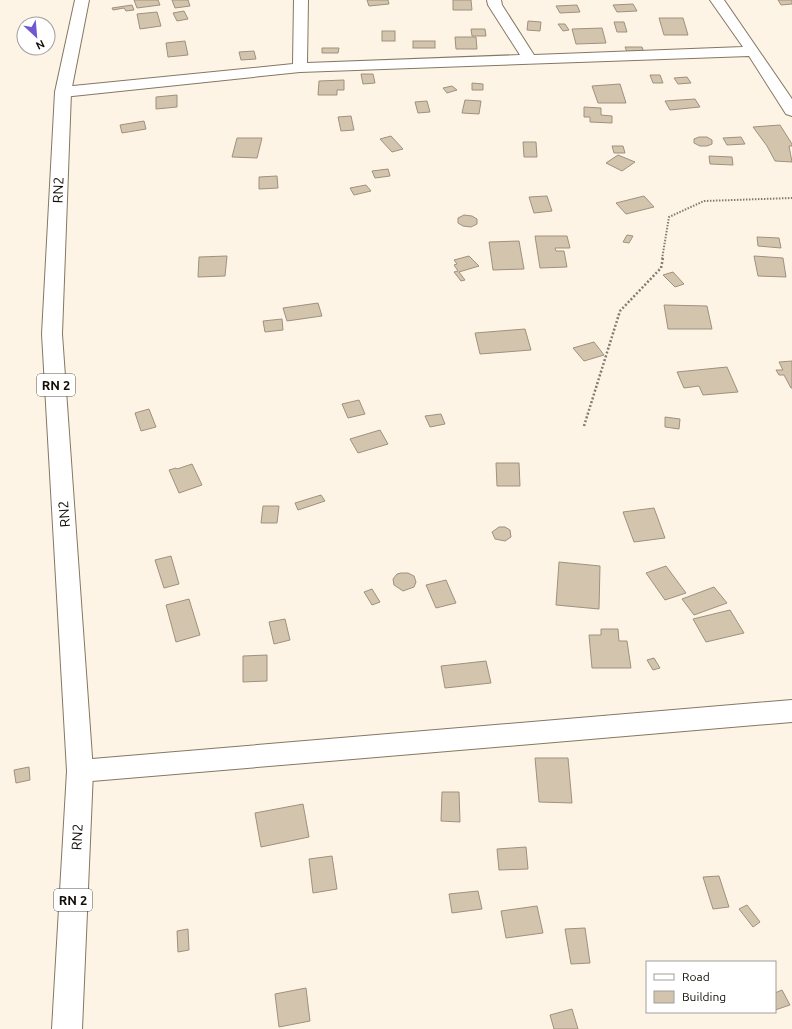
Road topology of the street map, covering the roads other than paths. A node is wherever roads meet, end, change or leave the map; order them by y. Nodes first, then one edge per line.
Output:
1 (82, 0) edge
2 (301, 0) edge
3 (494, 0) edge
4 (717, 0) edge
5 (753, 51) junction
6 (530, 60) junction
7 (300, 68) junction
8 (62, 92) junction
9 (792, 110) edge
10 (792, 711) edge
11 (80, 771) junction
12 (66, 1029) edge

1 - 8 street, RN2 / RN 2
2 - 7 street
3 - 6 street
4 - 5 street
5 - 6 street
5 - 9 street
6 - 7 street
7 - 8 street
8 - 11 street, RN2 / RN 2
10 - 11 street
11 - 12 street, RN2 / RN 2

